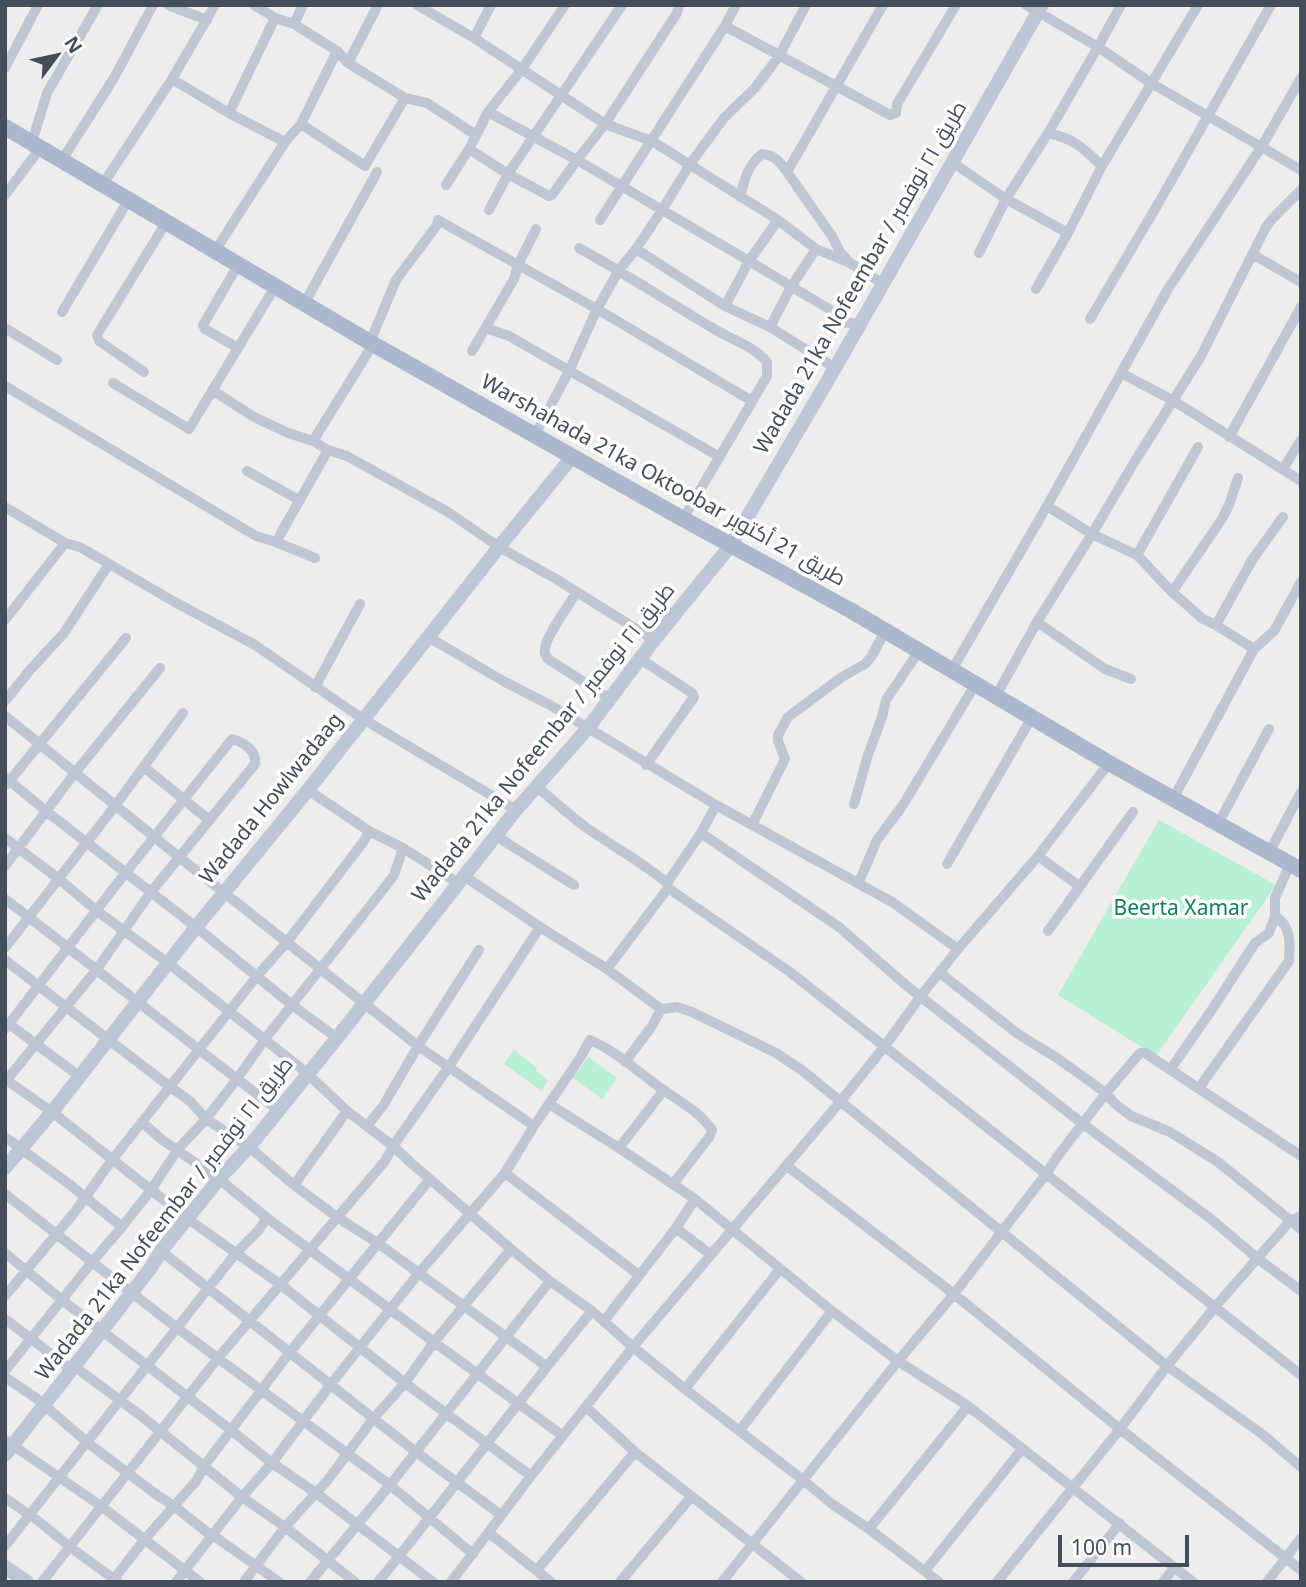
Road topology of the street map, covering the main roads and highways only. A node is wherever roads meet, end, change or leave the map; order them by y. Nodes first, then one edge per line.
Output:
1 (5, 127) edge
2 (1295, 867) edge

1 - 2 main road, Warshahada 21ka Oktoobar طريق 21 أكتوبر

